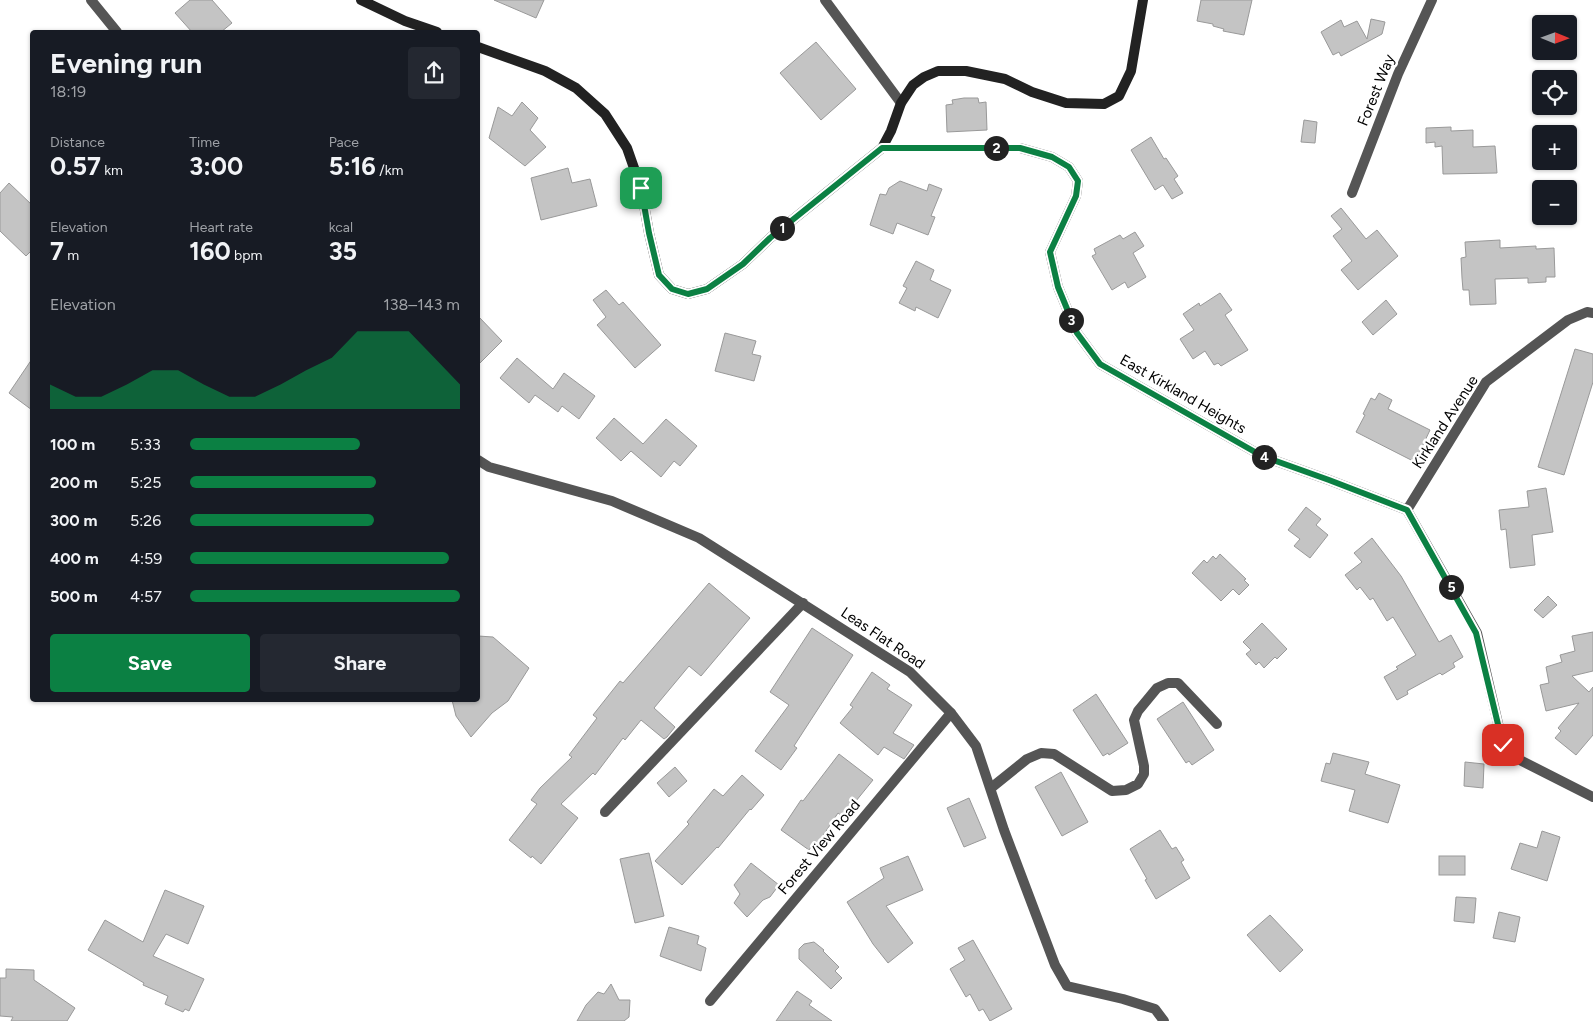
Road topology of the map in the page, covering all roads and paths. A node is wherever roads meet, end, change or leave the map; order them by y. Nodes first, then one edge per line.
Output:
1 (91, 0) edge
2 (361, 0) edge
3 (825, 0) edge
4 (1143, 0) edge
5 (1432, 0) edge
6 (115, 30) edge
7 (431, 30) edge
8 (480, 48) edge
9 (900, 103) junction
10 (882, 148) junction
11 (1352, 193) dead end
12 (1593, 313) edge
13 (480, 461) edge
14 (1407, 510) junction
15 (803, 603) junction
16 (950, 712) junction
17 (1217, 724) dead end
18 (991, 788) junction
19 (1593, 797) edge
20 (605, 812) dead end
21 (710, 1001) dead end
22 (1164, 1021) edge

1 - 6 street
2 - 7 main road
3 - 9 street
4 - 9 main road
5 - 11 street, Forest Way
8 - 10 main road
9 - 10 main road
10 - 14 street, East Kirkland Heights
12 - 14 street, Kirkland Avenue
13 - 15 street, Leas Flat Road
14 - 19 street
15 - 16 street, Leas Flat Road
15 - 20 street
16 - 18 street, Leas Flat Road
16 - 21 street, Forest View Road
17 - 18 street
18 - 22 street, Leas Flat Road

